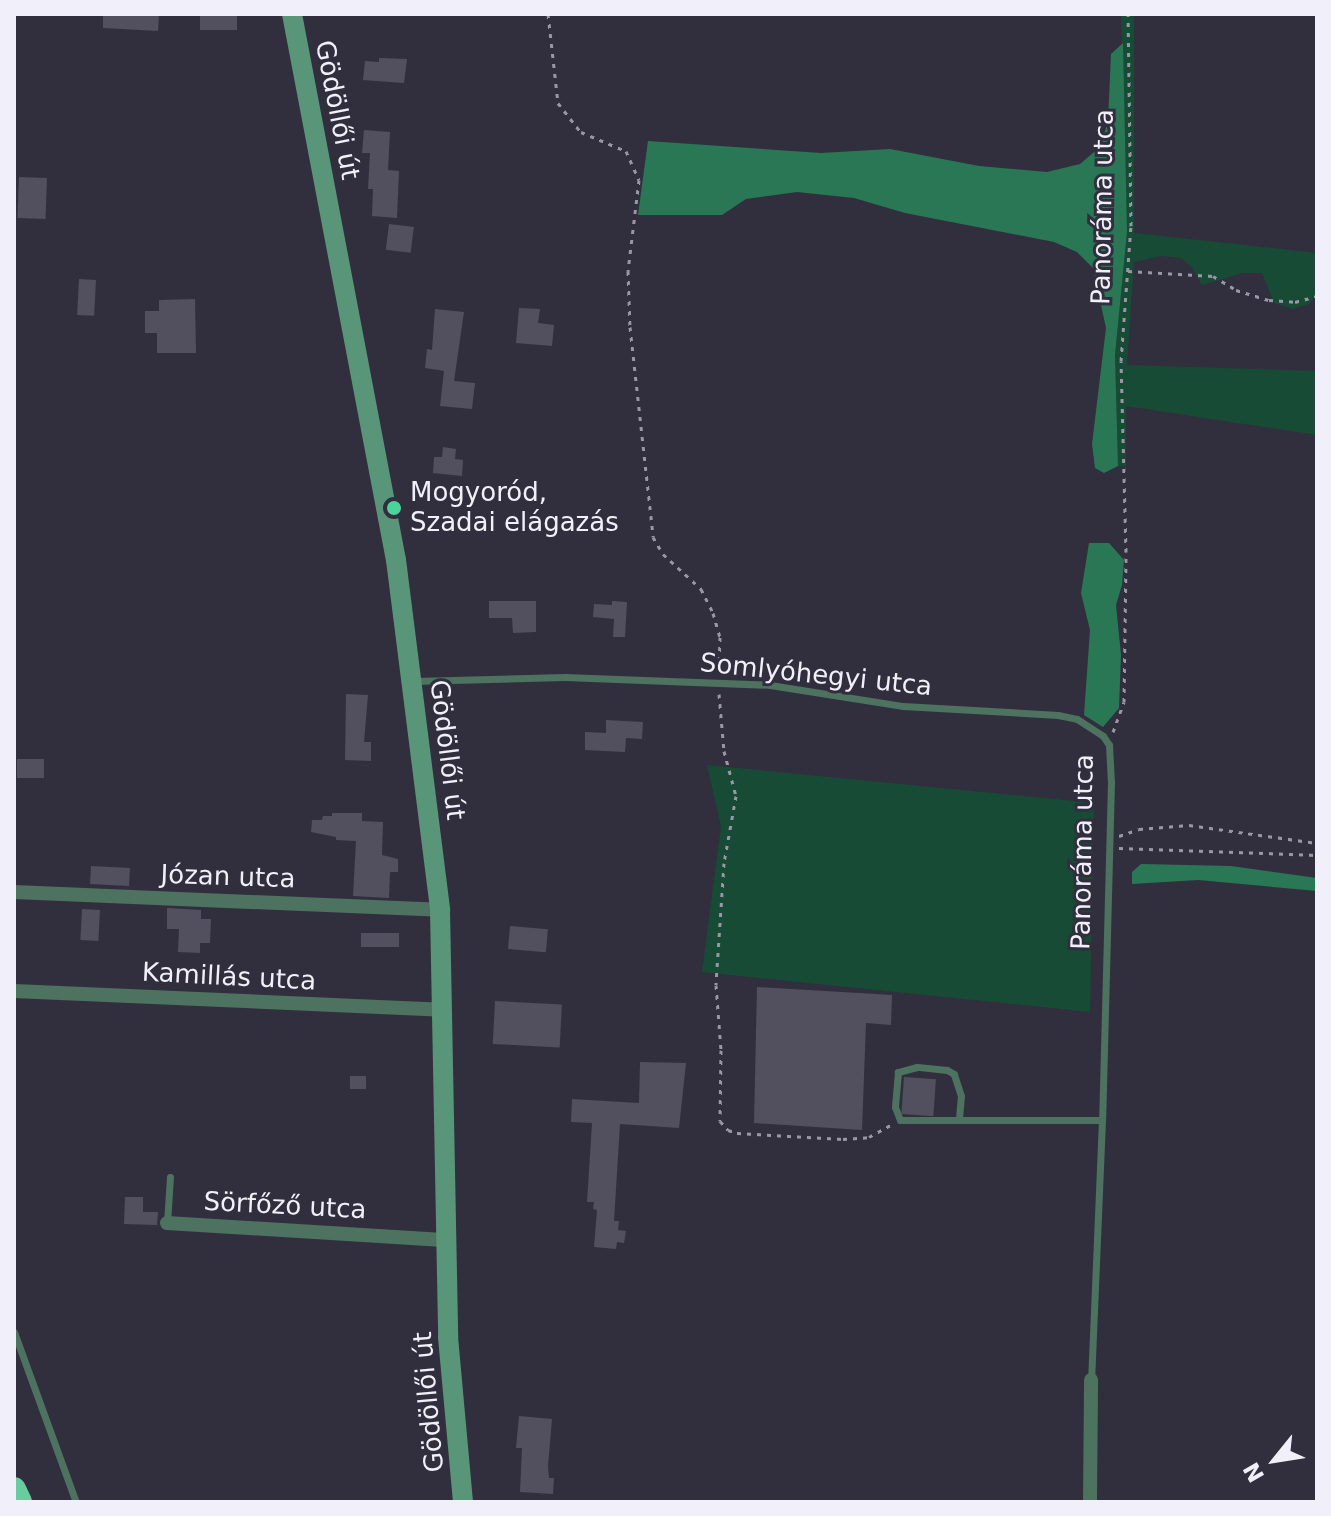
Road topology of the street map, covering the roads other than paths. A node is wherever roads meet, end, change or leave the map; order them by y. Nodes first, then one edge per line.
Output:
1 (292, 14) edge
2 (412, 681) junction
3 (1109, 745) joint
4 (14, 892) edge
5 (440, 910) junction
6 (14, 991) edge
7 (442, 1010) junction
8 (959, 1118) junction
9 (1102, 1120) junction
10 (170, 1177) dead end
11 (167, 1223) joint
12 (447, 1240) junction
13 (14, 1332) edge
14 (1091, 1380) joint
15 (14, 1489) edge
16 (20, 1502) edge
17 (76, 1502) edge
18 (463, 1502) edge
19 (1090, 1502) edge

1 - 2 main road, Gödöllői út
2 - 3 lane, Somlyóhegyi utca
2 - 5 main road, Gödöllői út
3 - 9 lane, Panoráma utca
4 - 5 street, Józan utca
5 - 7 main road, Gödöllői út
6 - 7 street, Kamillás utca
7 - 12 main road, Gödöllői út
8 - 8 lane
8 - 9 lane
9 - 14 lane, Panoráma utca
10 - 11 lane, Sörfőző utca
11 - 12 street, Sörfőző utca
12 - 18 main road, Gödöllői út
13 - 17 lane
14 - 19 street, Panoráma utca
15 - 16 highway

